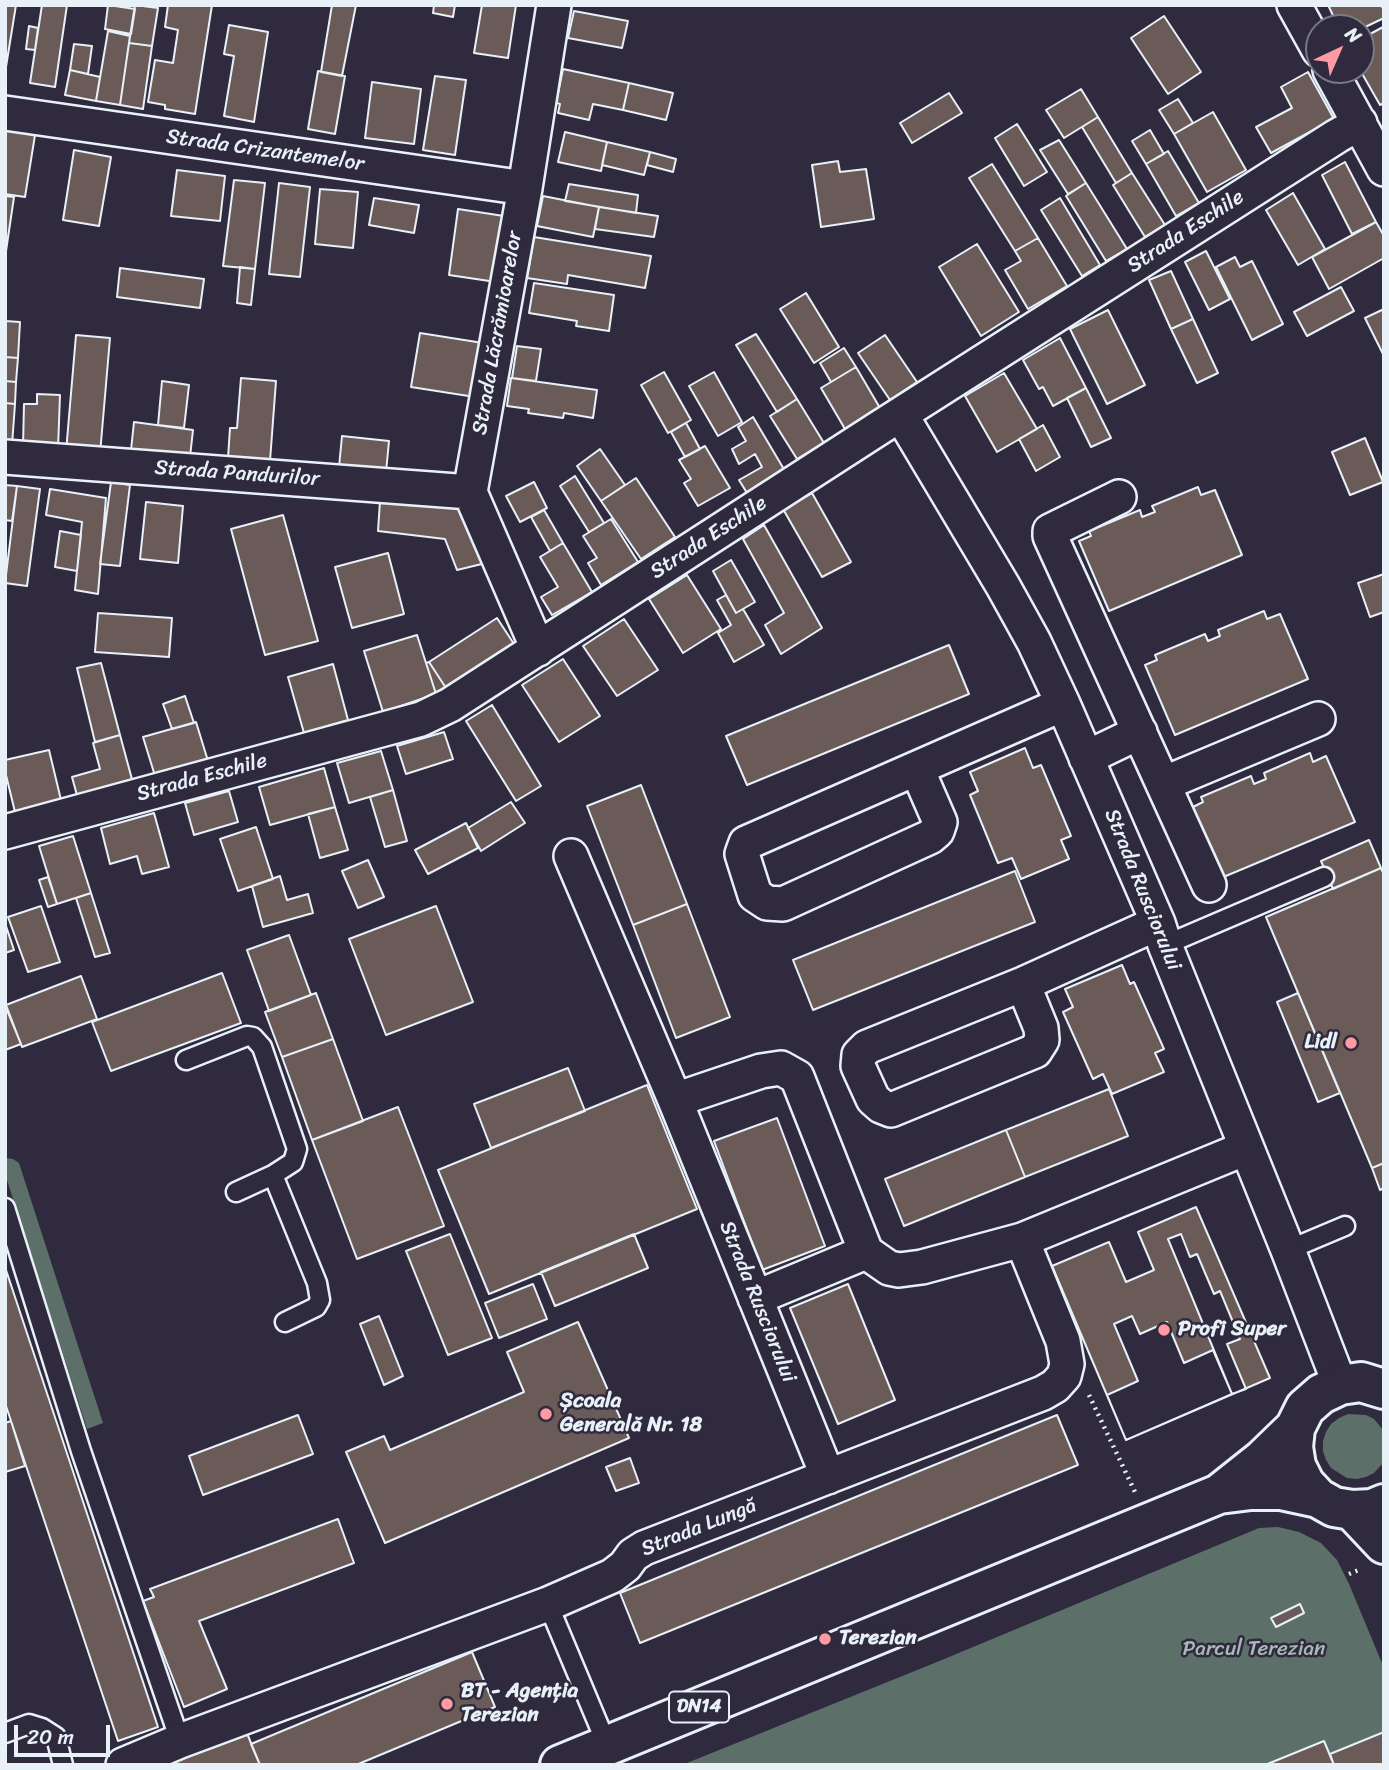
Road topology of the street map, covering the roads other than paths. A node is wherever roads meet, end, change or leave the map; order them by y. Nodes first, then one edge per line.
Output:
1 (554, 5) edge
2 (1294, 5) edge
3 (1305, 25) edge
4 (1338, 84) edge
5 (5, 113) edge
6 (1360, 123) junction
7 (1384, 169) edge
8 (525, 188) junction
9 (901, 415) junction
10 (5, 457) edge
11 (470, 492) junction
12 (1119, 497) dead end
13 (538, 649) junction
14 (1063, 704) junction
15 (1318, 719) dead end
16 (1140, 732) junction
17 (1086, 758) junction
18 (917, 769) junction
19 (1163, 784) junction
20 (5, 832) edge
21 (571, 856) dead end
22 (1324, 877) dead end
23 (1209, 885) dead end
24 (1161, 934) junction
25 (1023, 984) junction
26 (186, 1060) dead end
27 (675, 1100) junction
28 (1246, 1148) junction
29 (273, 1175) junction
30 (236, 1192) dead end
31 (5, 1208) edge
32 (1345, 1226) dead end
33 (1022, 1241) junction
34 (1288, 1250) junction
35 (866, 1252) junction
36 (755, 1298) junction
37 (285, 1322) dead end
38 (1340, 1385) junction
39 (1383, 1387) edge
40 (1295, 1428) junction
41 (828, 1477) junction
42 (1219, 1494) junction
43 (1351, 1504) edge
44 (1384, 1545) edge
45 (548, 1604) junction
46 (5, 1733) edge
47 (180, 1741) junction
48 (607, 1745) junction
49 (63, 1765) edge
50 (123, 1765) edge
51 (560, 1765) edge

1 - 8 street, Strada Lăcrămioarelor
2 - 3 street
4 - 6 street
5 - 8 street, Strada Crizantemelor
6 - 7 street
6 - 9 street, Strada Eschile
8 - 11 street, Strada Lăcrămioarelor
9 - 13 street, Strada Eschile
9 - 14 street, Strada Rusciorului
10 - 11 street, Strada Pandurilor
11 - 13 street
12 - 16 street
13 - 20 street, Strada Eschile
14 - 17 street, Strada Rusciorului
14 - 18 street
15 - 19 street
16 - 17 street
16 - 19 street
17 - 24 street, Strada Rusciorului
18 - 18 street
19 - 23 street
21 - 27 street, Strada Rusciorului
22 - 24 lane
24 - 25 street
24 - 28 street, Strada Rusciorului
25 - 25 street
26 - 29 lane
27 - 35 street
27 - 36 street, Strada Rusciorului
28 - 33 street
28 - 34 street, Strada Rusciorului
29 - 30 lane
29 - 37 lane
31 - 47 lane
32 - 34 lane
33 - 35 street
33 - 41 street, Strada Lungă
34 - 38 street, Strada Rusciorului
35 - 36 street
36 - 41 street, Strada Rusciorului
38 - 39 main road
38 - 40 main road, DN14
40 - 42 main road, DN14
40 - 43 main road
41 - 45 street, Strada Lungă
42 - 43 main road, DN14
42 - 48 main road, DN14
43 - 44 main road
45 - 47 street, Strada Lungă
45 - 48 lane
46 - 49 lane
47 - 50 street, Strada Lungă
48 - 51 main road, DN14

